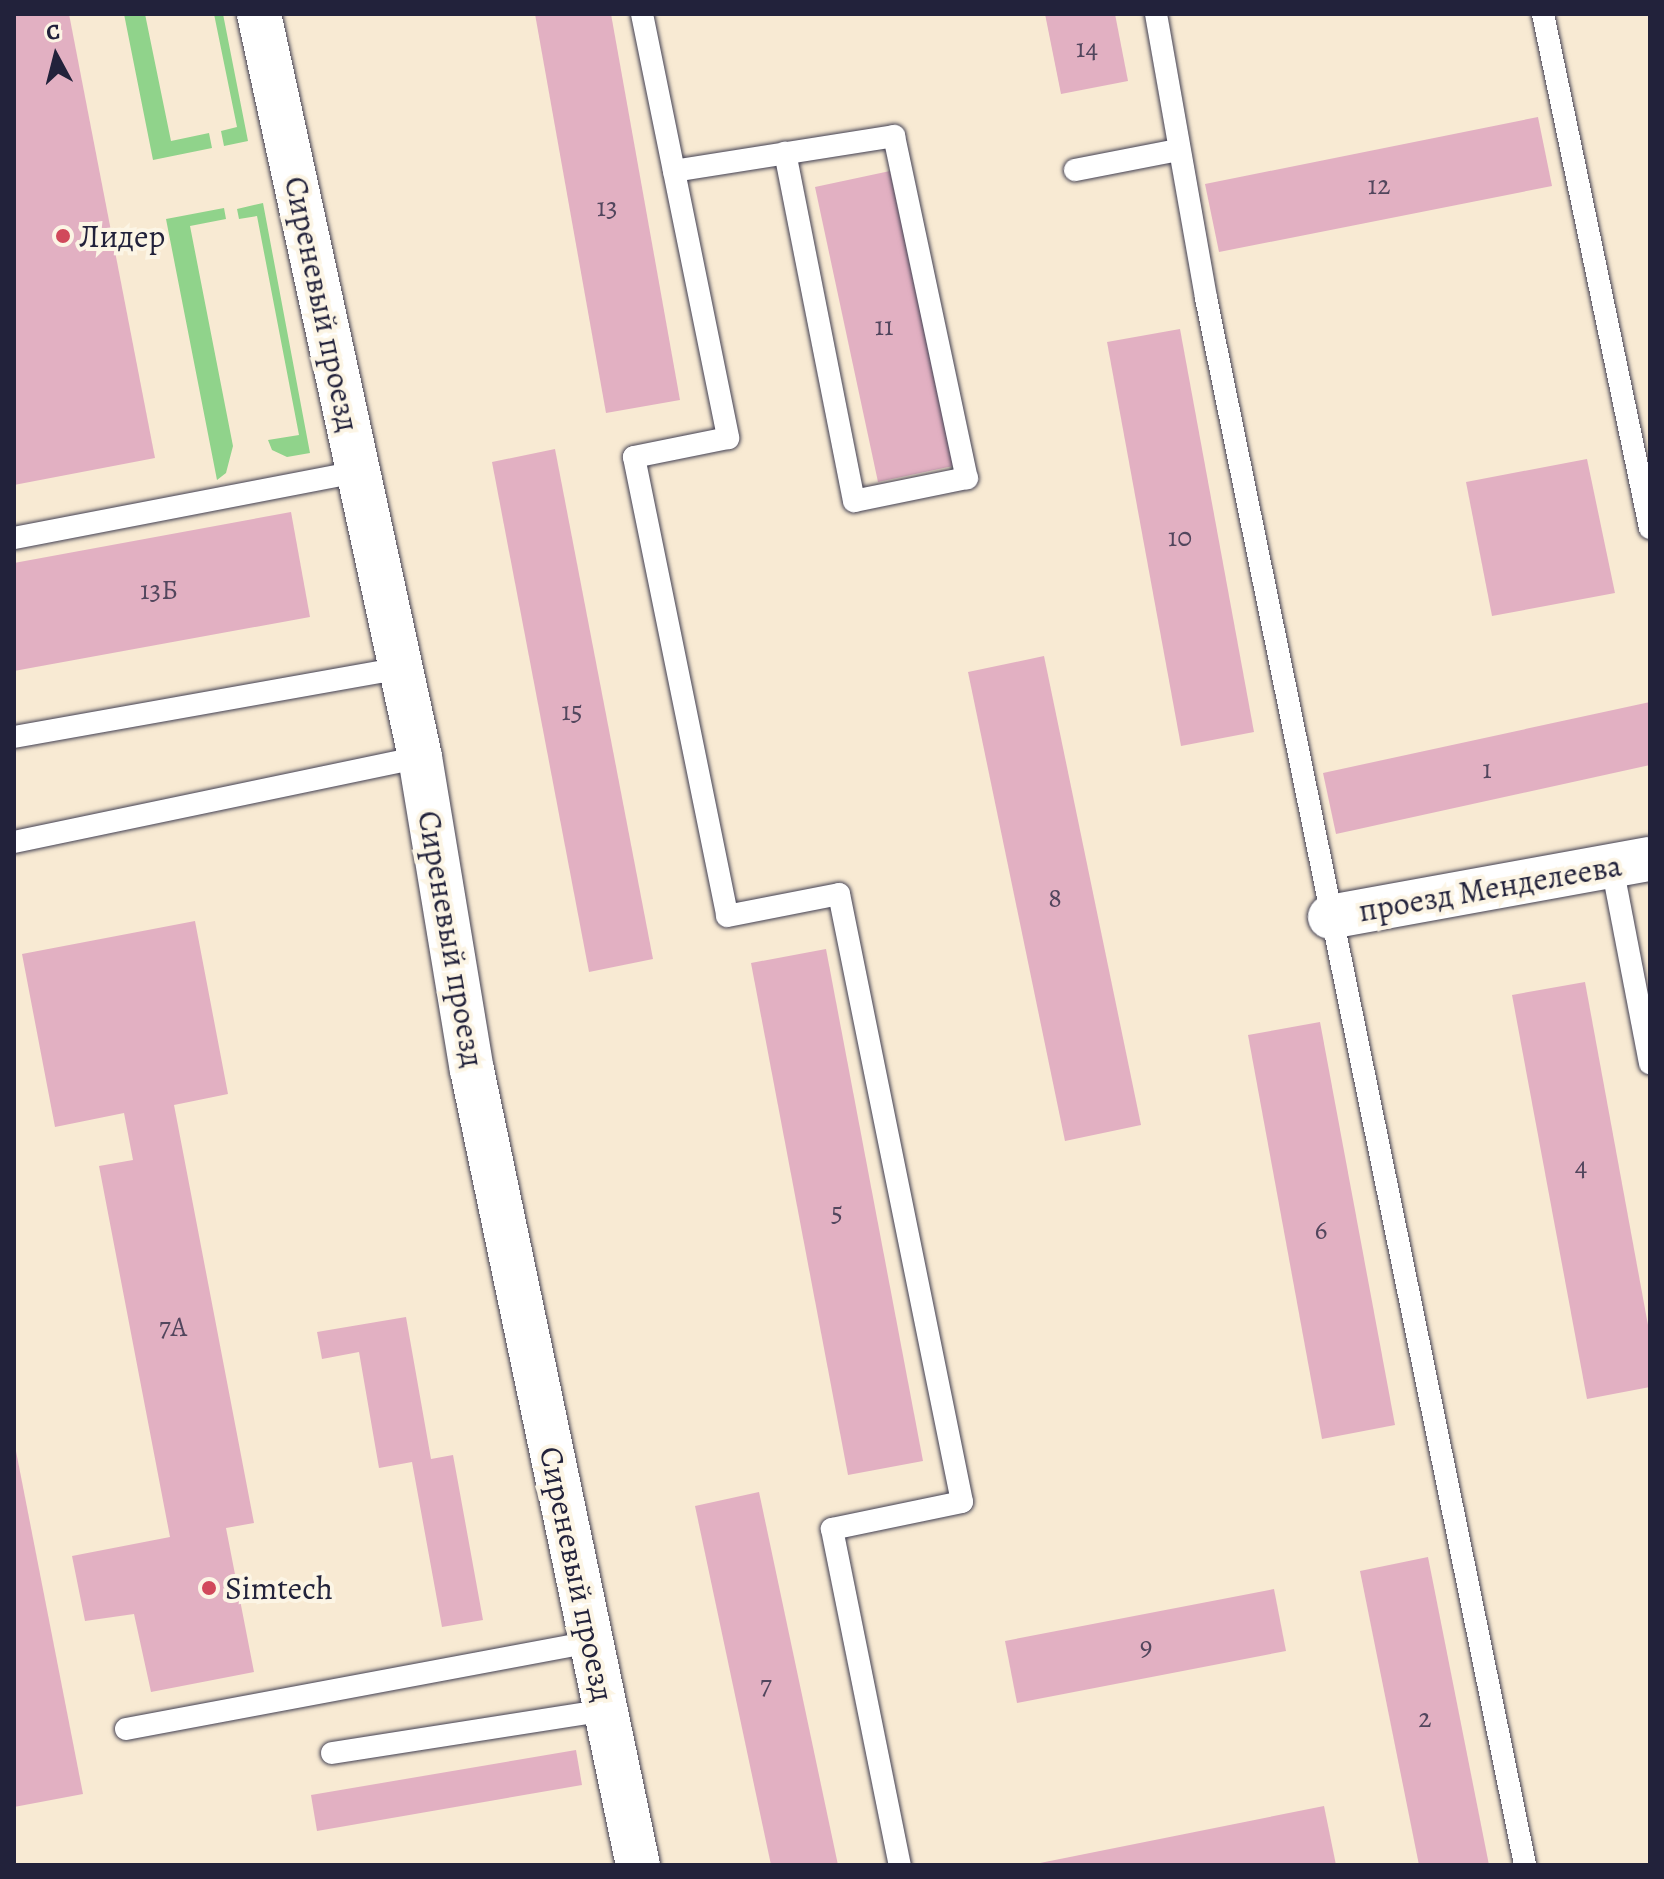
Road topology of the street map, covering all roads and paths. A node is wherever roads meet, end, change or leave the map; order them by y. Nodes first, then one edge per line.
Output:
1 (259, 14) edge
2 (642, 14) edge
3 (1156, 14) edge
4 (1543, 14) edge
5 (1178, 150) junction
6 (785, 153) junction
7 (1075, 170) dead end
8 (674, 171) junction
9 (358, 472) junction
10 (1650, 528) edge
11 (14, 538) edge
12 (401, 668) junction
13 (14, 737) edge
14 (420, 757) junction
15 (14, 842) edge
16 (1631, 862) edge
17 (1330, 917) junction
18 (1650, 1063) edge
19 (591, 1642) junction
20 (606, 1710) junction
21 (126, 1729) dead end
22 (332, 1753) dead end
23 (638, 1865) edge
24 (900, 1865) edge
25 (1525, 1865) edge

1 - 9 street, Сиреневый проезд
2 - 8 lane
3 - 5 lane
4 - 10 lane
5 - 7 lane
5 - 17 lane
6 - 6 lane
6 - 8 lane
8 - 24 lane
9 - 11 lane
9 - 12 street, Сиреневый проезд
12 - 13 lane
12 - 14 street, Сиреневый проезд
14 - 15 lane
14 - 19 street, Сиреневый проезд
16 - 17 street, проезд Менделеева
16 - 18 lane
17 - 25 lane
19 - 20 street, Сиреневый проезд
19 - 21 lane
20 - 22 lane
20 - 23 street, Сиреневый проезд

